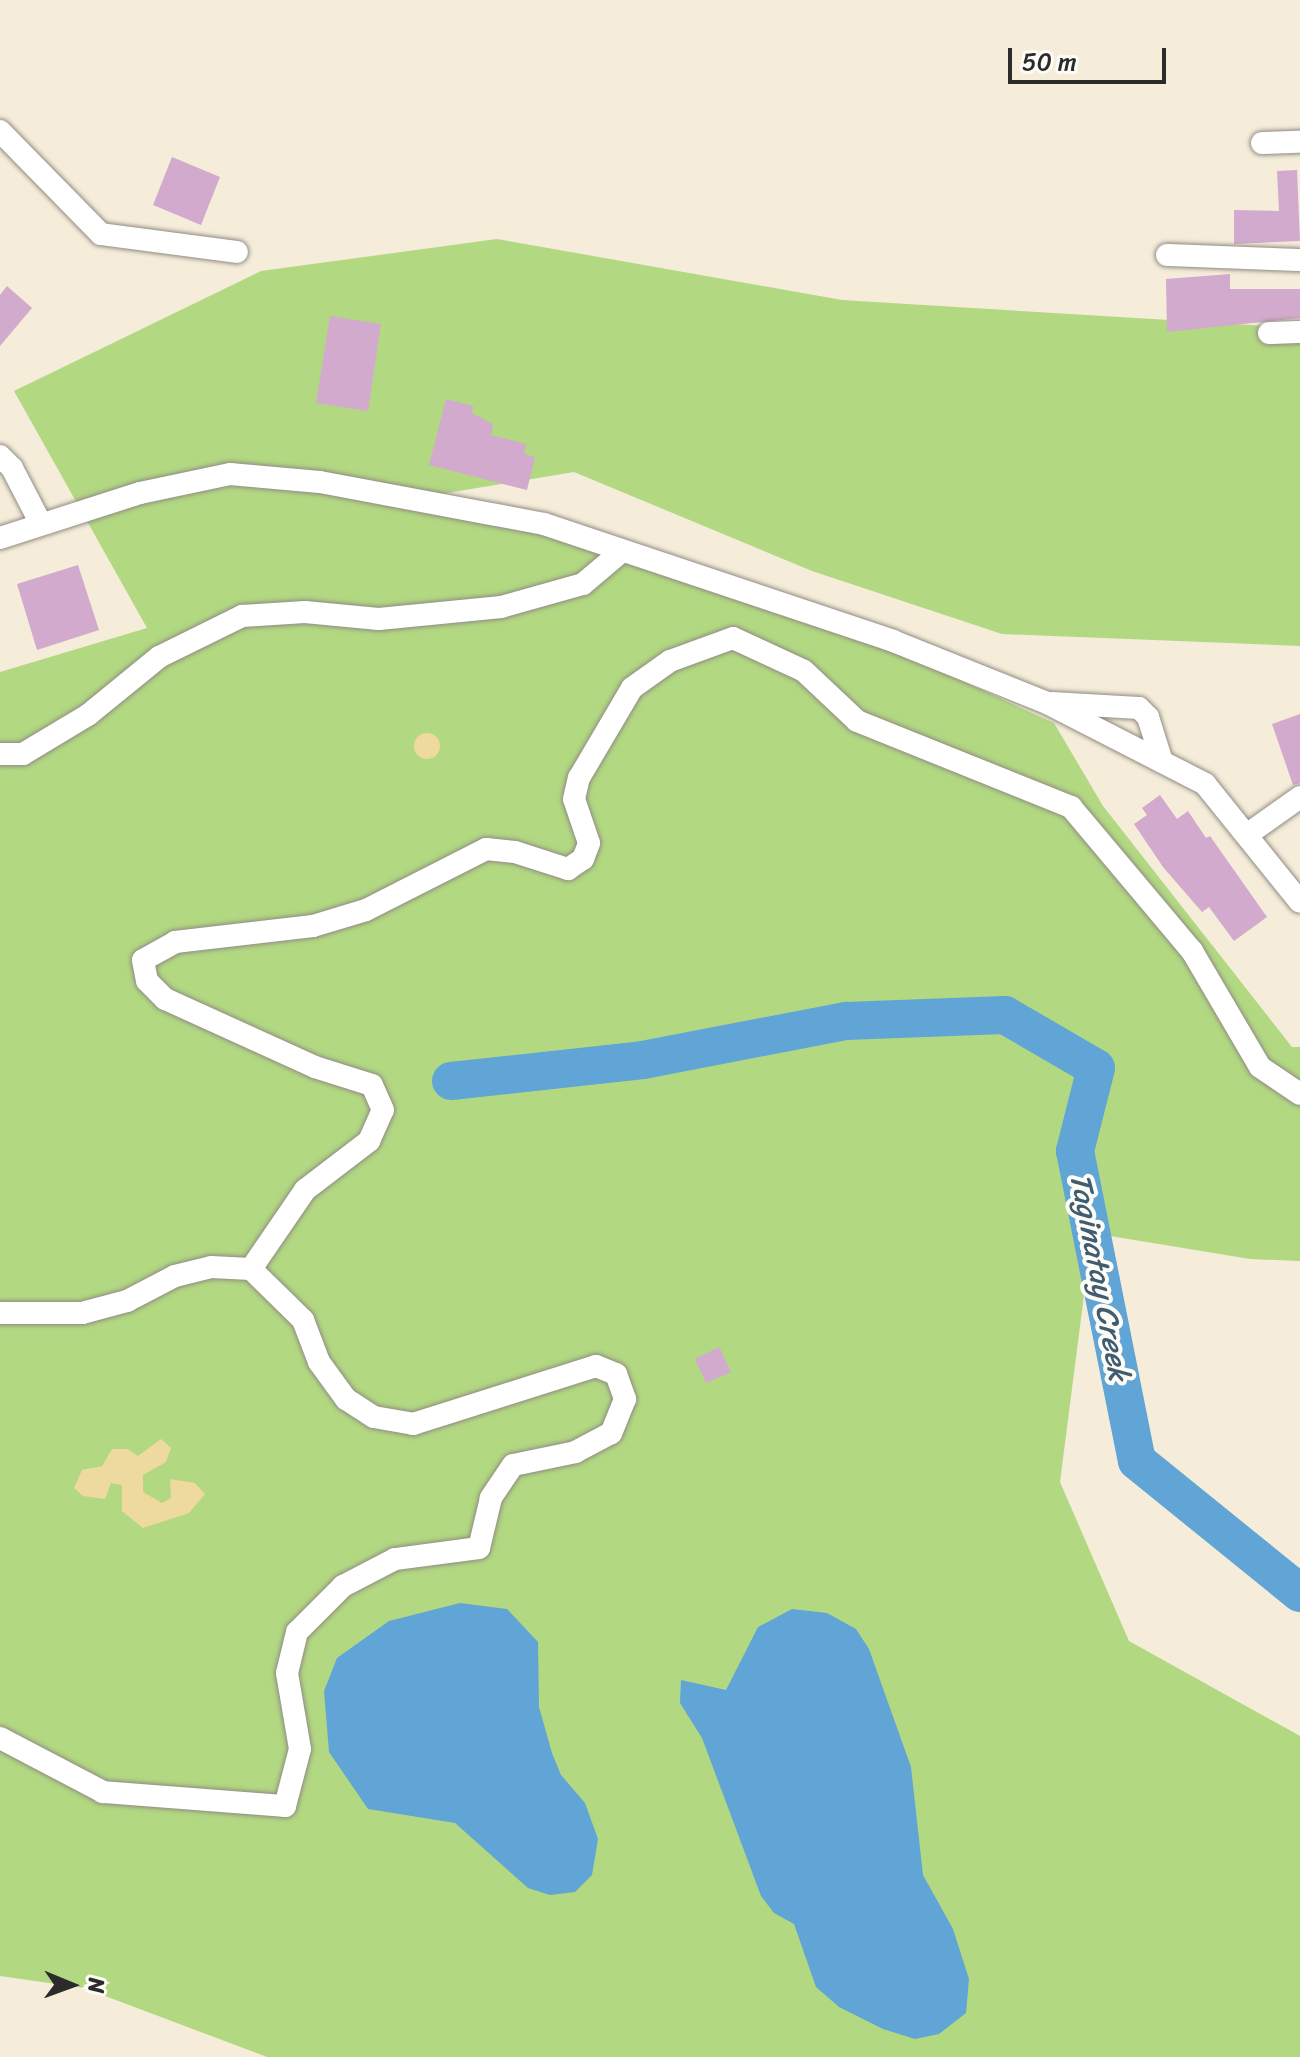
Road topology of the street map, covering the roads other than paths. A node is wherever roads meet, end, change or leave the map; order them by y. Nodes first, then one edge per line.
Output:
1 (0, 131) edge
2 (1300, 142) edge
3 (1262, 143) dead end
4 (237, 252) dead end
5 (1167, 255) dead end
6 (1300, 260) edge
7 (1300, 332) edge
8 (1269, 333) dead end
9 (0, 456) edge
10 (40, 522) junction
11 (0, 538) edge
12 (622, 551) junction
13 (1047, 703) junction
14 (0, 754) edge
15 (1162, 762) junction
16 (1300, 797) edge
17 (1248, 834) junction
18 (1300, 902) edge
19 (1300, 1094) edge
20 (251, 1269) junction
21 (0, 1313) edge
22 (0, 1738) edge

1 - 4 street
2 - 3 street
5 - 6 street
7 - 8 street
9 - 10 street
10 - 11 street
10 - 12 street
12 - 13 street
12 - 14 street
13 - 15 street
13 - 15 street
15 - 17 street
16 - 17 street
17 - 18 street
19 - 20 street
20 - 21 street
20 - 22 street

